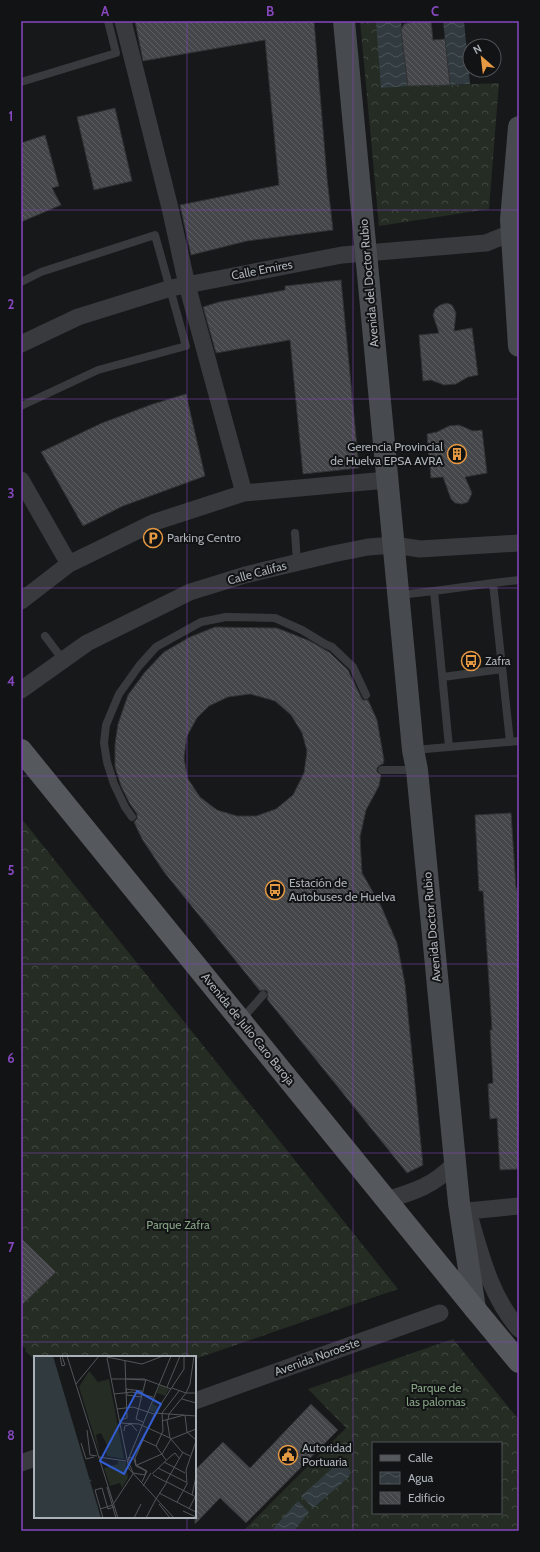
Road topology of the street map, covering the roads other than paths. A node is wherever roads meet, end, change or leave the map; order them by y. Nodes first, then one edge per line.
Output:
1 (108, 21) edge
2 (123, 21) edge
3 (344, 21) edge
4 (21, 82) edge
5 (519, 127) edge
6 (514, 223) edge
7 (366, 253) junction
8 (21, 282) edge
9 (179, 286) junction
10 (21, 344) edge
11 (519, 346) edge
12 (21, 406) edge
13 (21, 480) edge
14 (387, 480) junction
15 (244, 493) junction
16 (295, 533) dead end
17 (519, 543) edge
18 (394, 544) junction
19 (298, 562) junction
20 (69, 564) junction
21 (519, 580) edge
22 (493, 583) junction
23 (434, 591) junction
24 (398, 595) junction
25 (21, 601) edge
26 (45, 636) dead end
27 (63, 660) junction
28 (502, 669) junction
29 (443, 677) junction
30 (21, 690) edge
31 (366, 695) dead end
32 (519, 741) edge
33 (510, 742) junction
34 (449, 747) junction
35 (21, 750) edge
36 (415, 760) junction
37 (382, 770) dead end
38 (132, 817) dead end
39 (263, 995) dead end
40 (241, 1020) junction
41 (455, 1163) junction
42 (386, 1200) junction
43 (519, 1206) edge
44 (475, 1309) junction
45 (440, 1314) dead end
46 (519, 1329) edge
47 (519, 1362) edge
48 (196, 1401) edge
49 (34, 1458) edge
50 (21, 1463) edge

1 - 4 lane
2 - 9 street
3 - 7 main road, Avenida del Doctor Rubio
5 - 6 main road
6 - 7 street, Calle Emires
6 - 11 main road
7 - 9 street, Calle Emires
7 - 14 main road, Avenida del Doctor Rubio
8 - 9 lane
9 - 10 street, Calle Emires
9 - 12 lane
9 - 15 street
13 - 20 street
14 - 15 street
14 - 18 main road, Avenida del Doctor Rubio
15 - 20 street
16 - 19 lane
17 - 18 street, Calle Califas
18 - 19 street, Calle Califas
18 - 24 main road, Avenida Doctor Rubio
19 - 27 street, Calle Califas
20 - 25 street
21 - 22 lane
22 - 23 lane
22 - 28 lane
23 - 24 lane
23 - 29 lane
24 - 36 main road, Avenida Doctor Rubio
26 - 27 lane
27 - 30 street, Calle Califas
28 - 29 lane
28 - 33 lane
29 - 34 lane
31 - 38 lane
32 - 33 lane
33 - 34 lane
34 - 36 lane
35 - 40 main road, Avenida de Julio Caro Baroja
36 - 37 lane
36 - 41 main road, Avenida Doctor Rubio
39 - 40 lane
40 - 42 main road, Avenida de Julio Caro Baroja
41 - 42 street
41 - 44 main road, Avenida Doctor Rubio
42 - 44 main road, Avenida de Julio Caro Baroja
43 - 46 street
44 - 47 main road, Avenida de Julio Caro Baroja
45 - 48 street, Avenida Noroeste
49 - 50 street

